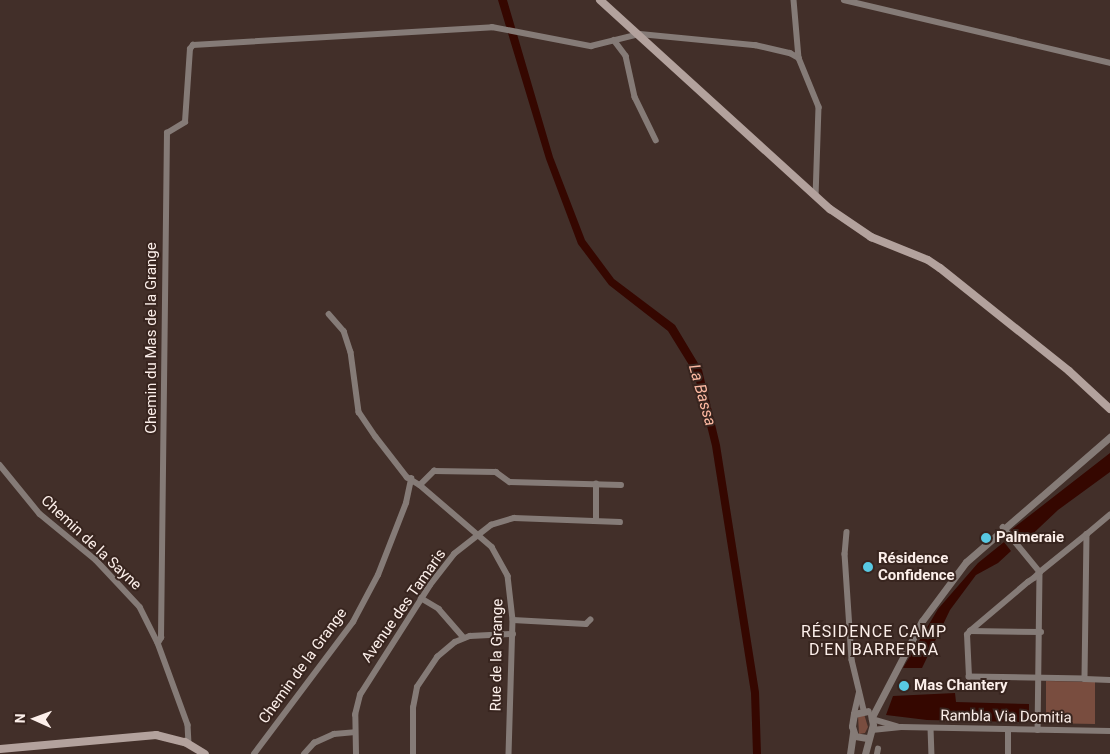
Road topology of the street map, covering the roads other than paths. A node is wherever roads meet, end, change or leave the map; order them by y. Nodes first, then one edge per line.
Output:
1 (600, 0) edge
2 (794, 0) edge
3 (844, 0) edge
4 (640, 34) junction
5 (614, 40) junction
6 (799, 58) junction
7 (1110, 63) edge
8 (656, 140) dead end
9 (816, 196) junction
10 (329, 314) dead end
11 (1107, 407) edge
12 (1110, 414) edge
13 (1110, 437) edge
14 (1110, 444) edge
15 (1098, 450) junction
16 (0, 466) edge
17 (410, 480) junction
18 (596, 484) junction
19 (420, 485) junction
20 (621, 485) dead end
21 (1110, 515) edge
22 (596, 521) junction
23 (620, 522) dead end
24 (1003, 527) junction
25 (847, 532) dead end
26 (478, 534) junction
27 (1086, 534) junction
28 (1040, 572) junction
29 (421, 598) junction
30 (513, 620) junction
31 (590, 620) dead end
32 (970, 630) junction
33 (1041, 632) junction
34 (513, 634) junction
35 (464, 638) junction
36 (158, 643) junction
37 (1040, 678) junction
38 (1085, 679) junction
39 (1110, 680) edge
40 (859, 691) junction
41 (854, 714) junction
42 (869, 714) junction
43 (901, 727) junction
44 (931, 728) junction
45 (872, 730) junction
46 (1008, 730) junction
47 (1038, 730) junction
48 (1110, 731) edge
49 (355, 732) junction
50 (853, 732) junction
51 (867, 738) junction
52 (189, 744) junction
53 (0, 749) edge
54 (206, 754) edge
55 (254, 754) edge
56 (304, 754) edge
57 (356, 754) edge
58 (413, 754) edge
59 (509, 754) edge
60 (850, 754) edge
61 (865, 754) edge
62 (932, 754) edge
63 (1008, 754) edge

1 - 4 main road
2 - 6 street
3 - 7 street
4 - 5 street
4 - 6 street
4 - 9 main road
5 - 8 street
5 - 36 street, Chemin du Mas de la Grange
6 - 9 street
9 - 11 main road
10 - 17 street
11 - 12 main road
13 - 15 street
14 - 15 street
15 - 24 street
16 - 36 street, Chemin de la Sayne
17 - 19 street, Rue de la Grange
17 - 55 street, Chemin de la Grange
18 - 19 street
18 - 20 street
18 - 22 street
19 - 26 street, Rue de la Grange
21 - 27 street
22 - 23 street, Avenue des Tamaris
22 - 26 street, Avenue des Tamaris
24 - 28 street
24 - 42 street
25 - 40 street
26 - 29 street, Avenue des Tamaris
26 - 30 street, Rue de la Grange
27 - 28 street
27 - 38 street
28 - 32 street
28 - 33 street
29 - 35 street
29 - 49 street, Avenue des Tamaris
30 - 31 street
30 - 34 street, Rue de la Grange
32 - 33 street
32 - 37 street
33 - 37 street
34 - 35 street
34 - 59 street, Rue de la Grange
35 - 58 street
36 - 52 street, Chemin de la Sayne
37 - 38 street
37 - 47 street
38 - 39 street
40 - 41 street
40 - 42 street
41 - 42 street
41 - 50 street
42 - 43 street, Rambla Via Domitia
42 - 45 street
43 - 44 street, Rambla Via Domitia
43 - 45 street, Rambla Via Domitia
44 - 46 street, Rambla Via Domitia
44 - 62 street
45 - 51 street
46 - 47 street, Rambla Via Domitia
46 - 63 street
47 - 48 street, Rambla Via Domitia
49 - 56 street
49 - 57 street, Avenue des Tamaris
50 - 51 street
50 - 60 street
51 - 61 street
52 - 53 main road
52 - 54 main road

